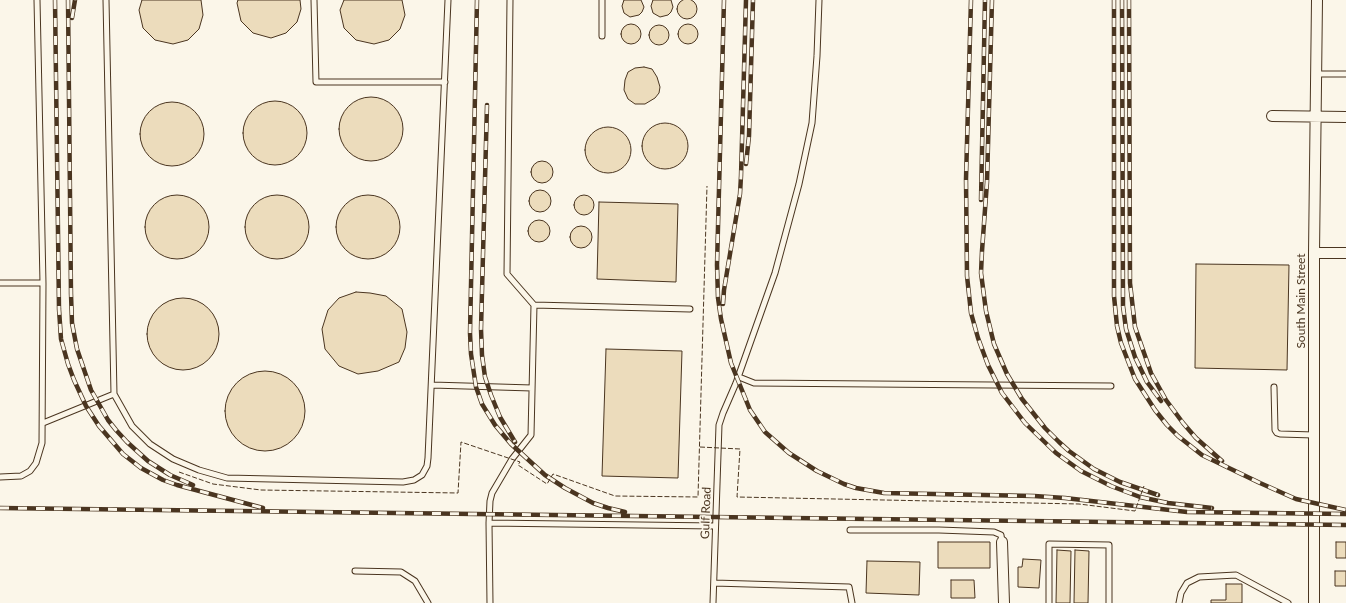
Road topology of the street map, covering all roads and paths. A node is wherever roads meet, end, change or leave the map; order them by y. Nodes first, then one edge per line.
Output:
1 (37, 0) edge
2 (106, 0) edge
3 (314, 0) edge
4 (448, 0) edge
5 (510, 0) edge
6 (602, 0) edge
7 (819, 0) edge
8 (1317, 0) edge
9 (602, 36) dead end
10 (1316, 74) junction
11 (1346, 74) edge
12 (444, 82) junction
13 (1272, 116) dead end
14 (1316, 116) junction
15 (1346, 117) edge
16 (1314, 253) junction
17 (1346, 253) edge
18 (0, 283) edge
19 (43, 283) junction
20 (534, 305) junction
21 (690, 308) dead end
22 (738, 377) junction
23 (432, 385) junction
24 (1111, 386) dead end
25 (1274, 387) dead end
26 (532, 388) junction
27 (114, 394) junction
28 (43, 423) junction
29 (1314, 434) junction
30 (0, 477) edge
31 (488, 523) junction
32 (715, 526) junction
33 (850, 530) dead end
34 (1002, 542) joint
35 (355, 571) dead end
36 (714, 582) junction
37 (428, 603) edge
38 (490, 603) edge
39 (713, 603) edge
40 (852, 603) edge
41 (1004, 603) edge
42 (1049, 603) edge
43 (1109, 603) edge
44 (1179, 603) edge
45 (1288, 603) edge
46 (1314, 603) edge

1 - 19 lane
2 - 27 lane
3 - 12 lane
4 - 12 lane
5 - 20 lane
6 - 9 lane
7 - 22 lane, Gulf Road
8 - 10 street, South Main Street
10 - 11 lane
10 - 14 street, South Main Street
12 - 23 lane
13 - 14 street
14 - 15 street
14 - 16 street, South Main Street
16 - 17 street
16 - 29 street, South Main Street
18 - 19 lane
19 - 28 lane
20 - 21 lane
20 - 26 lane
22 - 24 lane
22 - 32 lane, Gulf Road
23 - 26 lane
23 - 27 lane
25 - 29 lane
26 - 31 lane
27 - 28 lane
28 - 30 lane
29 - 46 street, South Main Street
31 - 32 lane
31 - 38 lane
32 - 36 lane, Gulf Road
33 - 34 lane
34 - 41 street
35 - 37 lane
36 - 39 lane, Gulf Road
36 - 40 lane
42 - 43 lane
44 - 45 lane

